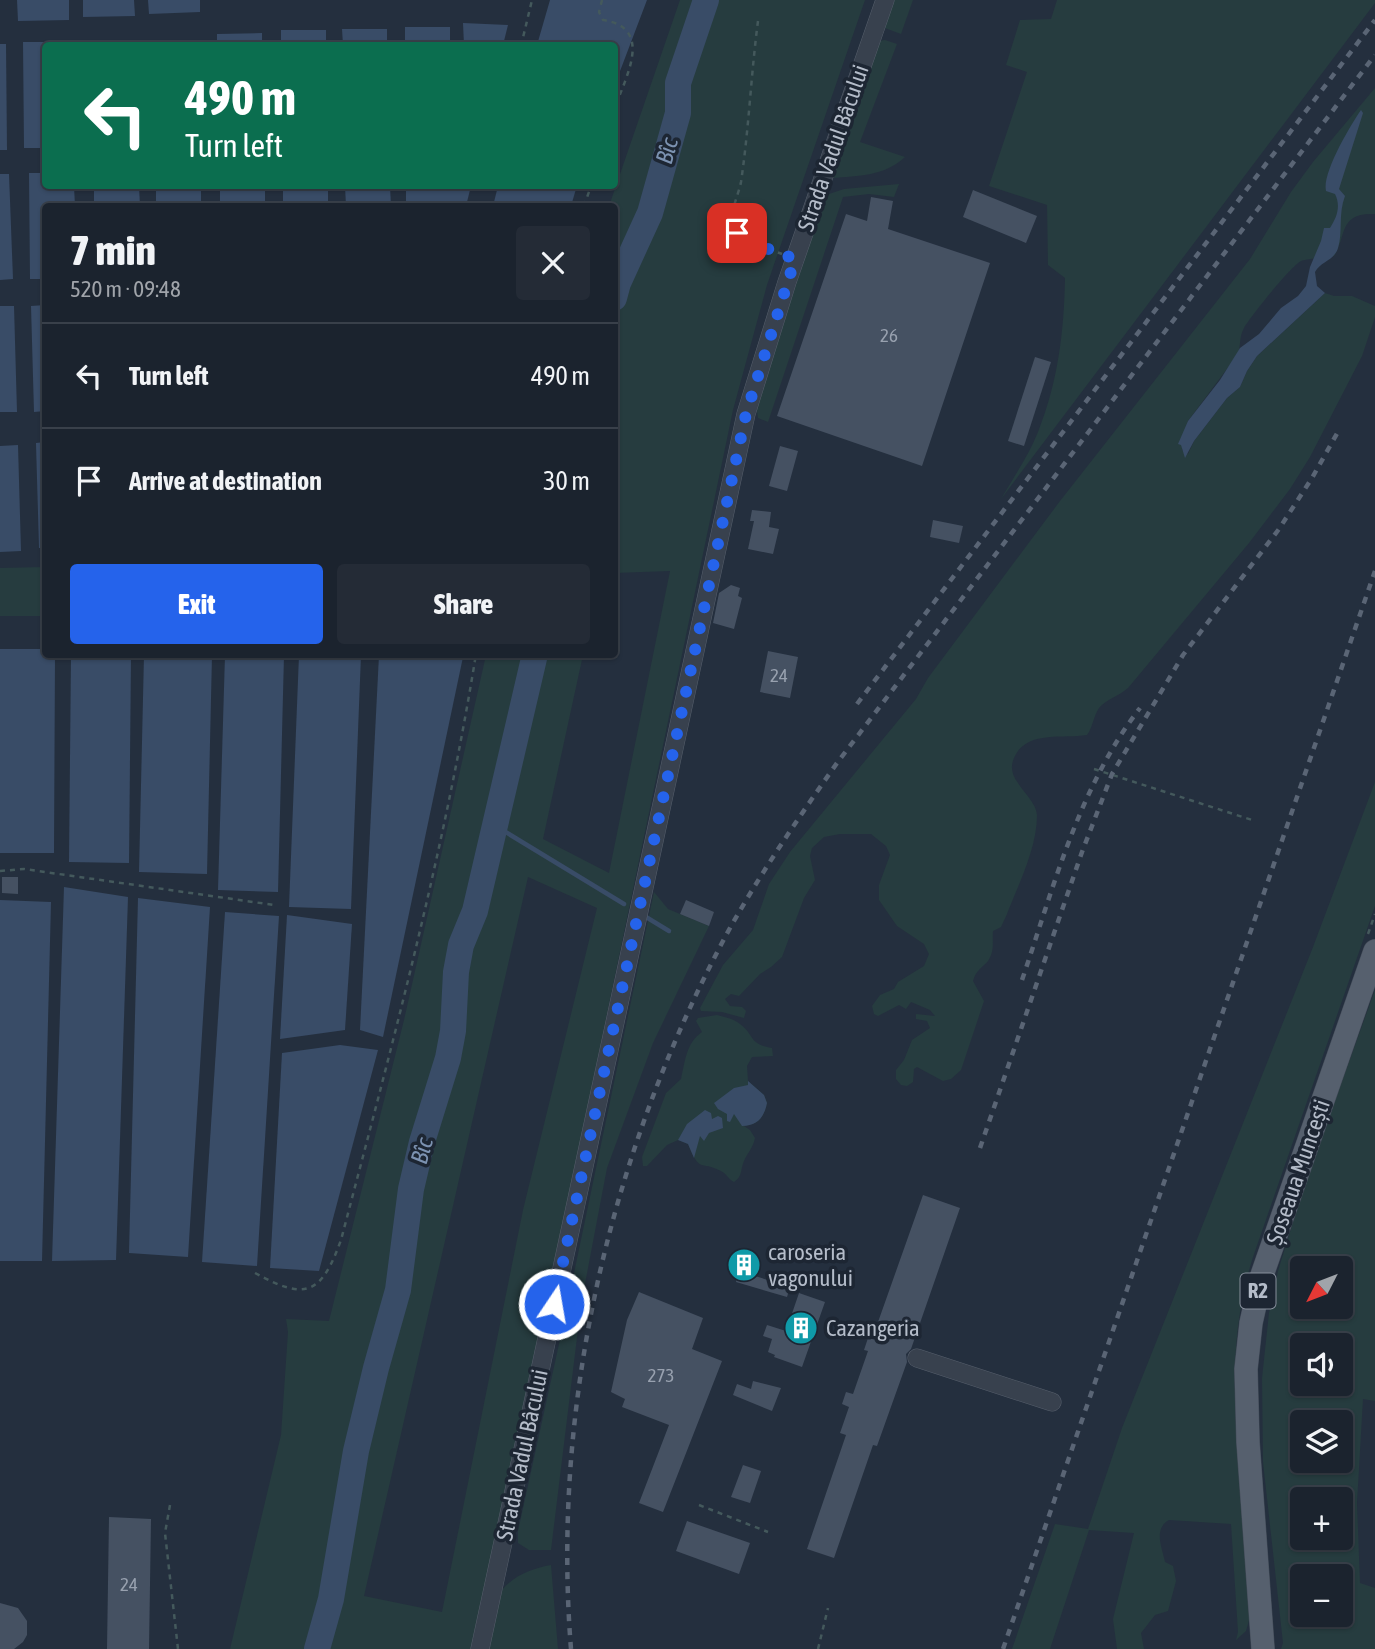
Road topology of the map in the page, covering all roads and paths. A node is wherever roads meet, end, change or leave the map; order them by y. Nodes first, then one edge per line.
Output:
1 (532, 0) edge
2 (602, 0) edge
3 (885, 0) edge
4 (758, 21) dead end
5 (522, 42) edge
6 (618, 97) edge
7 (795, 259) junction
8 (475, 658) edge
9 (1094, 769) dead end
10 (1252, 820) dead end
11 (0, 871) edge
12 (274, 905) dead end
13 (1375, 951) edge
14 (255, 1273) dead end
15 (917, 1358) dead end
16 (1052, 1402) dead end
17 (699, 1505) dead end
18 (170, 1506) dead end
19 (768, 1532) dead end
20 (828, 1608) dead end
21 (178, 1649) edge
22 (480, 1649) edge
23 (818, 1649) edge
24 (1262, 1649) edge

1 - 5 path
2 - 6 path
3 - 7 street, Strada Vadul Bâcului
4 - 7 path
7 - 22 street, Strada Vadul Bâcului
8 - 14 path
9 - 10 path
11 - 12 path
13 - 24 main road, Șoseaua Muncești / R2
15 - 16 street
17 - 19 path
18 - 21 path
20 - 23 path

